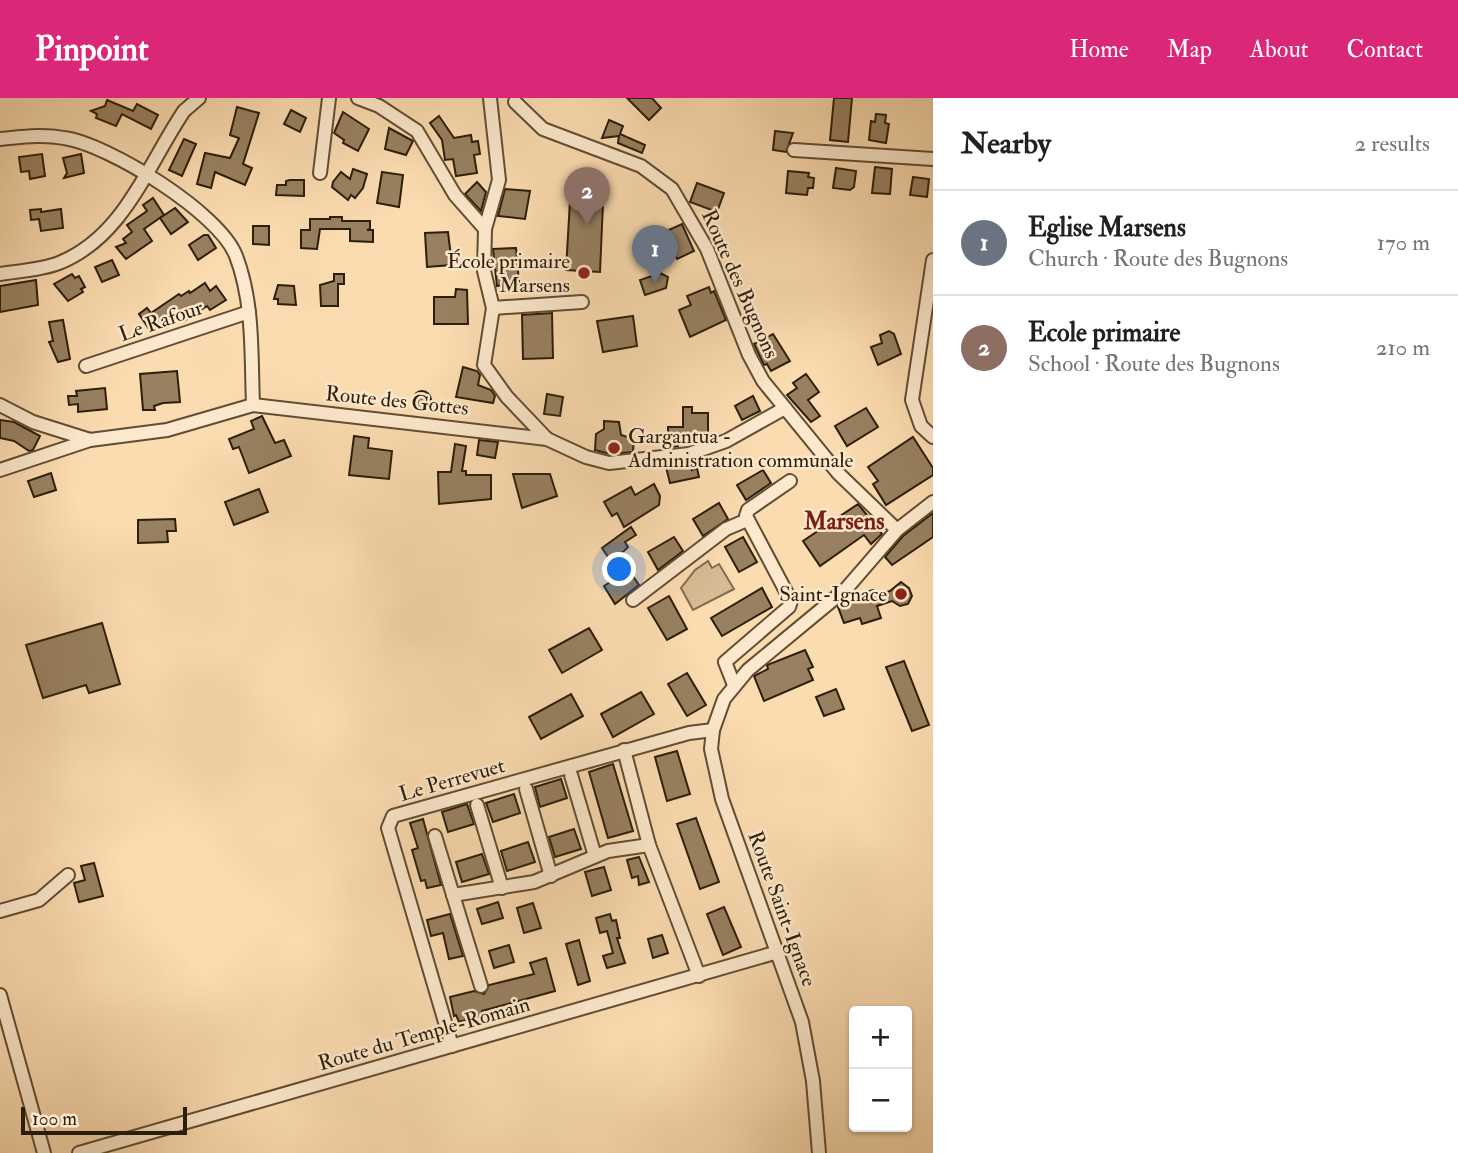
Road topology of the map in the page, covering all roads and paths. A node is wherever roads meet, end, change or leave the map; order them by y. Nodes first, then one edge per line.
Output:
1 (199, 98) edge
2 (329, 98) edge
3 (358, 98) edge
4 (490, 98) edge
5 (513, 99) edge
6 (0, 139) edge
7 (794, 150) dead end
8 (933, 159) edge
9 (320, 173) dead end
10 (145, 175) junction
11 (485, 229) junction
12 (933, 260) edge
13 (0, 274) edge
14 (582, 302) dead end
15 (493, 308) junction
16 (249, 312) junction
17 (86, 366) dead end
18 (0, 405) edge
19 (253, 405) junction
20 (785, 408) junction
21 (933, 437) edge
22 (547, 439) junction
23 (90, 440) junction
24 (0, 470) edge
25 (790, 481) dead end
26 (933, 502) edge
27 (747, 520) junction
28 (897, 530) junction
29 (633, 600) dead end
30 (734, 685) junction
31 (713, 730) junction
32 (624, 750) junction
33 (571, 775) dead end
34 (526, 789) dead end
35 (477, 805) dead end
36 (435, 836) dead end
37 (649, 845) junction
38 (595, 856) junction
39 (68, 874) dead end
40 (551, 876) junction
41 (502, 888) junction
42 (453, 895) junction
43 (0, 911) edge
44 (778, 952) junction
45 (699, 976) junction
46 (481, 985) dead end
47 (0, 995) edge
48 (452, 1046) junction
49 (44, 1153) edge
50 (79, 1153) edge
51 (819, 1153) edge

1 - 10 street
2 - 9 street
3 - 11 street
4 - 11 street
5 - 20 street, Route des Bugnons
6 - 10 street
7 - 8 street
10 - 13 street
10 - 16 street
11 - 15 street
12 - 21 street
14 - 15 street
15 - 22 street
16 - 17 street, Le Rafour
16 - 19 street
18 - 23 street, Route des Gottes
19 - 22 street, Route des Gottes
19 - 23 street, Route des Gottes
20 - 22 street, Route des Gottes
20 - 28 street, Route des Bugnons
23 - 24 street
25 - 27 street
26 - 28 street, Route Saint-Ignace
27 - 29 street
27 - 30 street
28 - 30 street, Route Saint-Ignace
30 - 31 street, Route Saint-Ignace
31 - 32 street, Le Perrevuet
31 - 44 street, Route Saint-Ignace
32 - 37 street
32 - 48 street, Le Perrevuet
33 - 38 street
34 - 40 street
35 - 41 street
36 - 42 street
37 - 38 street
37 - 45 street
38 - 40 street
39 - 43 street
40 - 41 street
41 - 42 street
42 - 46 street
44 - 45 street, Route du Temple-Romain
44 - 51 street, Route Saint-Ignace
45 - 48 street, Route du Temple-Romain
47 - 49 street
48 - 50 street, Route du Temple-Romain

